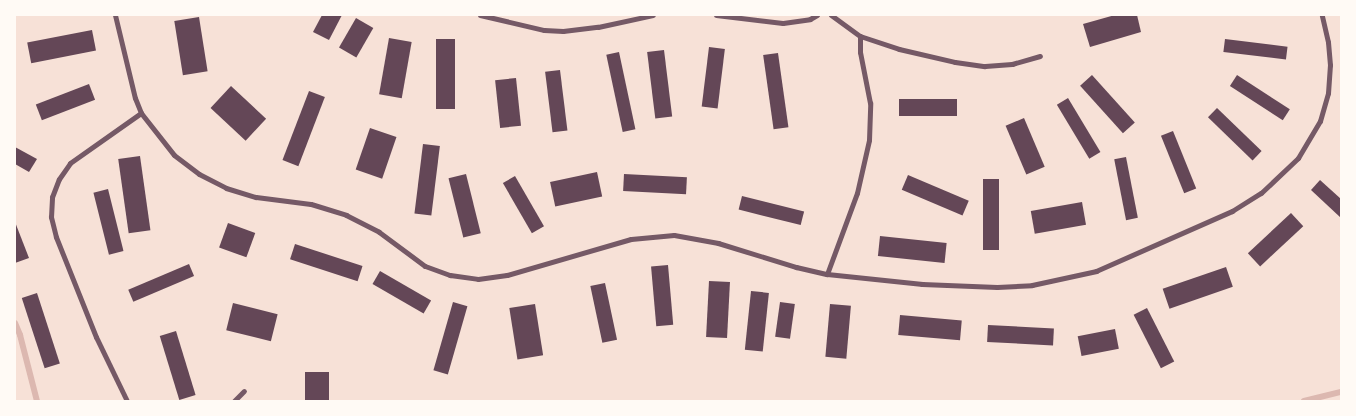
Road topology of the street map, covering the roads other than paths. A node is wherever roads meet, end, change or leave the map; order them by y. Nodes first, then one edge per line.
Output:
1 (115, 15) edge
2 (480, 15) edge
3 (653, 15) edge
4 (716, 15) edge
5 (816, 15) edge
6 (832, 15) edge
7 (1322, 15) edge
8 (860, 36) junction
9 (1040, 56) dead end
10 (141, 113) junction
11 (827, 274) junction
12 (244, 391) dead end
13 (127, 401) edge
14 (234, 401) edge

1 - 10 street
2 - 3 street
4 - 5 street
6 - 8 street
7 - 11 street
8 - 9 street
8 - 11 street
10 - 11 street
10 - 13 street
12 - 14 street

